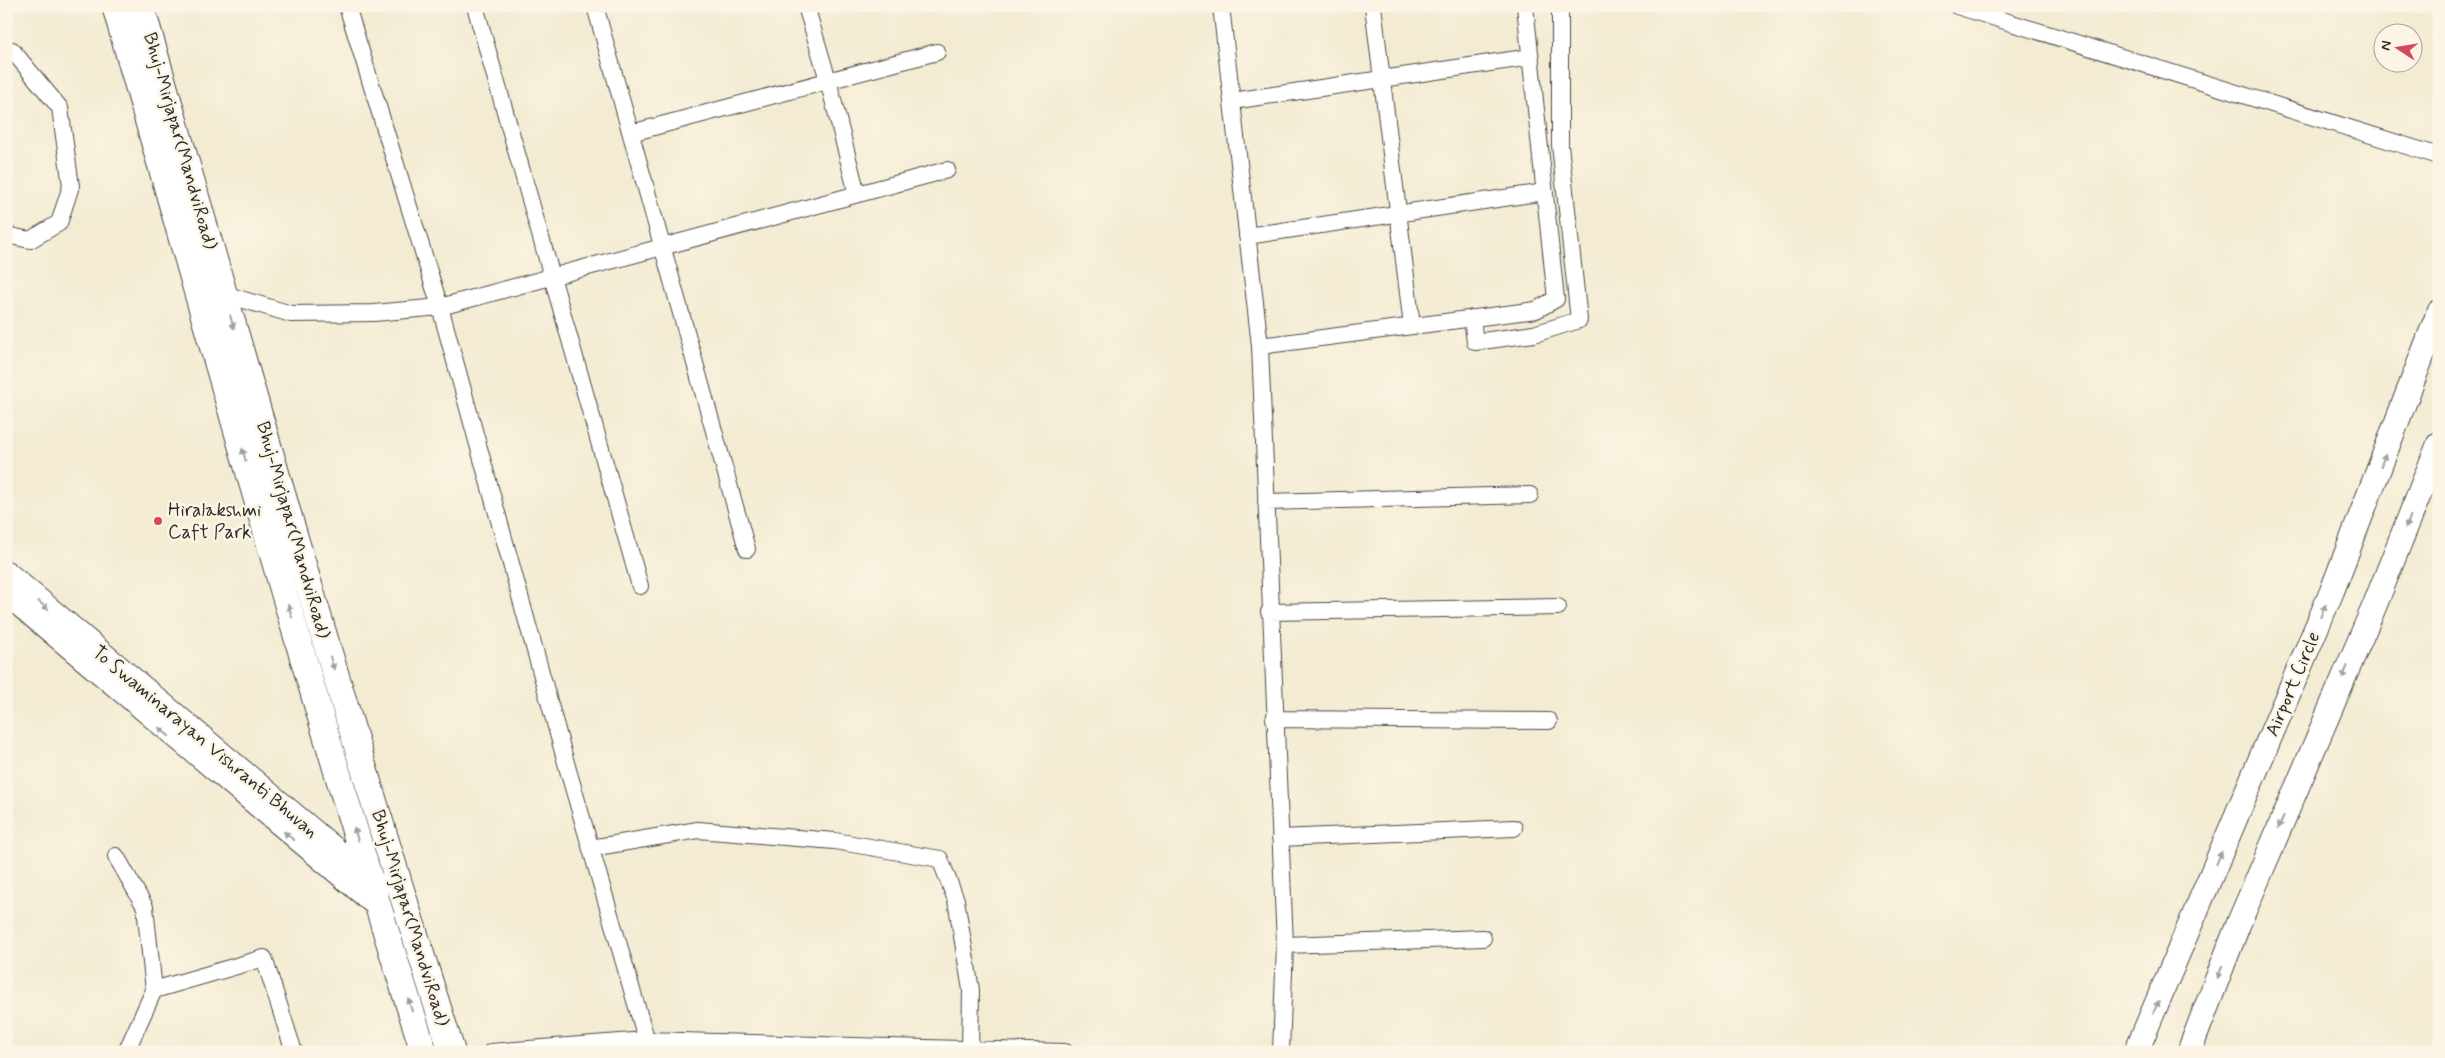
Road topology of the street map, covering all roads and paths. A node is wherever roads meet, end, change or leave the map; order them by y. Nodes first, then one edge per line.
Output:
1 (115, 6) edge
2 (141, 6) edge
3 (347, 6) edge
4 (475, 6) edge
5 (595, 6) edge
6 (806, 6) edge
7 (1221, 6) edge
8 (1373, 6) edge
9 (1525, 6) edge
10 (1560, 6) edge
11 (1957, 6) edge
12 (6, 49) edge
13 (937, 52) dead end
14 (1531, 57) junction
15 (1381, 78) junction
16 (828, 80) junction
17 (1232, 101) junction
18 (631, 133) junction
19 (2439, 156) edge
20 (948, 170) dead end
21 (1545, 192) junction
22 (857, 194) junction
23 (1398, 214) junction
24 (6, 236) edge
25 (1247, 236) junction
26 (664, 246) junction
27 (551, 277) junction
28 (224, 294) junction
29 (440, 307) junction
30 (2439, 312) edge
31 (1472, 318) junction
32 (1412, 326) junction
33 (1260, 346) junction
34 (2439, 444) edge
35 (1530, 495) dead end
36 (1266, 502) junction
37 (747, 549) dead end
38 (6, 573) edge
39 (640, 586) dead end
40 (6, 598) edge
41 (1558, 607) dead end
42 (1270, 612) junction
43 (1274, 719) junction
44 (1549, 722) dead end
45 (1514, 828) dead end
46 (1280, 838) junction
47 (591, 848) junction
48 (116, 856) dead end
49 (370, 879) junction
50 (406, 908) junction
51 (380, 912) junction
52 (1483, 938) dead end
53 (1285, 945) junction
54 (154, 990) junction
55 (648, 1046) edge
56 (970, 1050) edge
57 (126, 1052) edge
58 (294, 1052) edge
59 (424, 1052) edge
60 (452, 1052) edge
61 (490, 1052) edge
62 (1065, 1052) edge
63 (1281, 1052) edge
64 (2136, 1052) edge
65 (2189, 1052) edge

49 -> 1 main road, Bhuj-Mirjapar(MandviRoad)
2 - 28 main road, Bhuj-Mirjapar(MandviRoad)
3 - 29 street
4 - 27 street
5 - 18 street
6 - 16 street
7 - 17 street
8 - 15 street
9 - 14 street
10 - 31 street
11 - 19 street
12 - 24 street
13 - 16 street
14 - 15 street
14 - 21 street
15 - 17 street
15 - 23 street
16 - 18 street
16 - 22 street
17 - 25 street
18 - 26 street
20 - 22 street
21 - 23 street
21 - 31 street
22 - 26 street
23 - 25 street
23 - 32 street
25 - 33 street
26 - 27 street
26 - 37 street
27 - 29 street
27 - 39 street
28 - 29 street
28 -> 50 main road, Bhuj-Mirjapar(MandviRoad)
29 - 47 street
64 -> 30 main road, Airport Circle
31 - 32 street
32 - 33 street
33 - 36 street
34 -> 65 main road
35 - 36 street
36 - 42 street
38 -> 49 main road, To Swaminarayan Vishranti Bhuvan
51 -> 40 street
41 - 42 street
42 - 43 street
43 - 44 street
43 - 46 street
45 - 46 street
46 - 53 street
47 - 55 street
47 - 56 street
48 - 54 street
49 - 50 main road, To Swaminarayan Vishranti Bhuvan
49 - 51 main road, Bhuj-Mirjapar(MandviRoad)
50 - 60 main road, Bhuj-Mirjapar(MandviRoad)
59 -> 51 main road, Bhuj-Mirjapar(MandviRoad)
52 - 53 street
53 - 63 street
54 - 57 street
54 - 58 street
55 - 56 street
55 - 61 street
56 - 62 street

